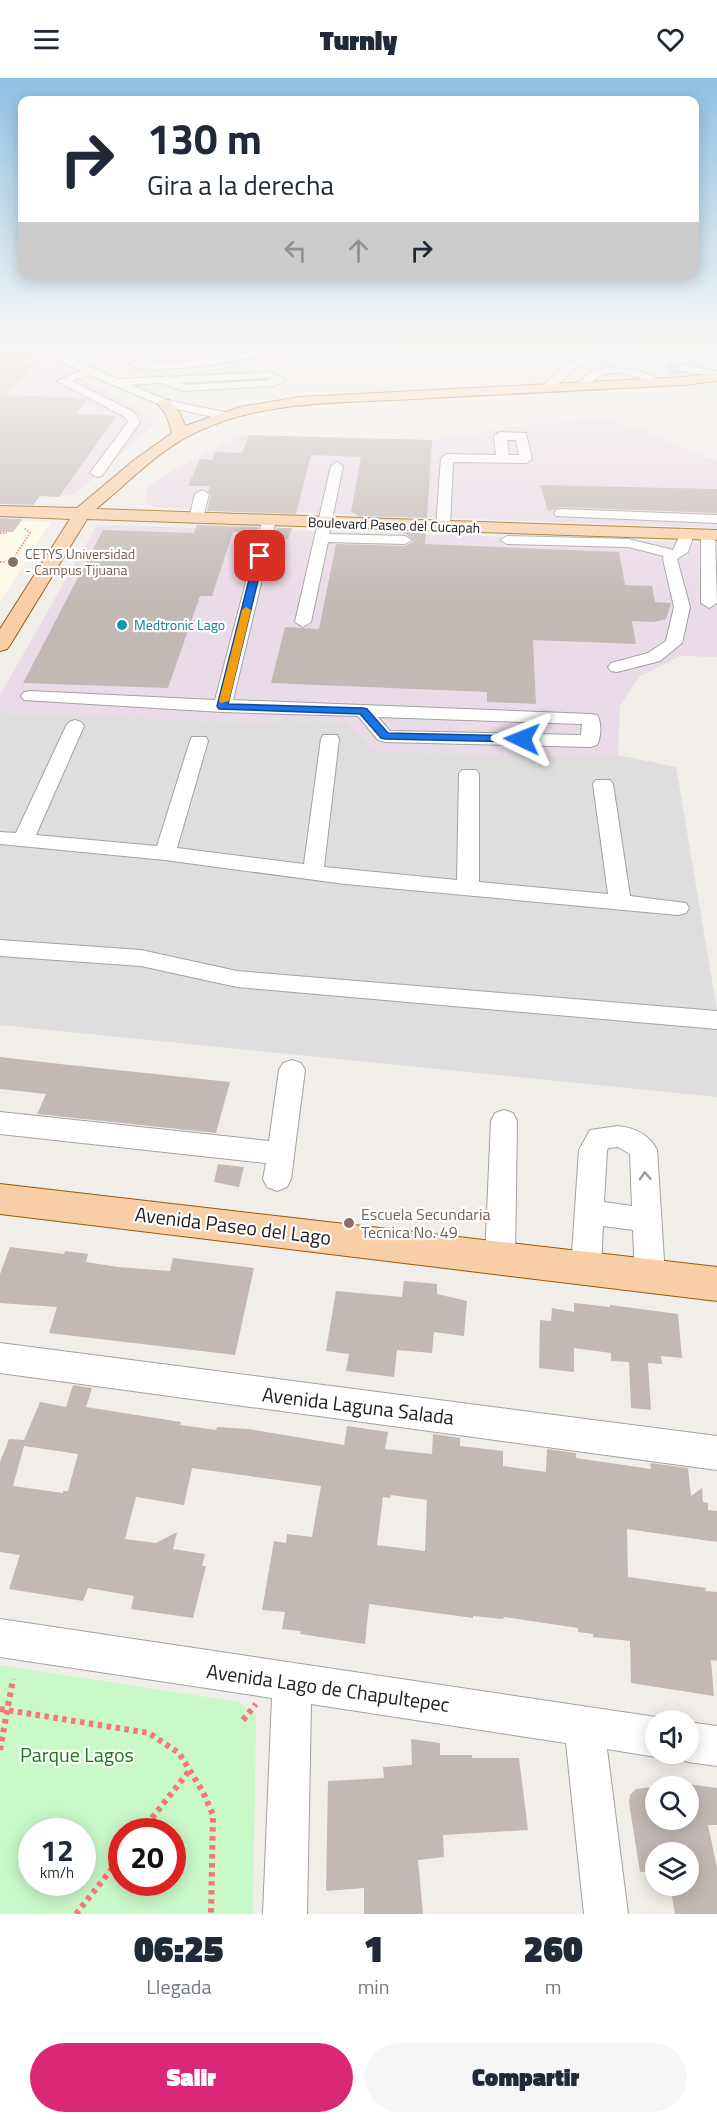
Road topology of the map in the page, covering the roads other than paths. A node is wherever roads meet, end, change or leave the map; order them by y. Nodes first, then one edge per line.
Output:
1 (127, 432) edge
2 (186, 432) edge
3 (180, 434) joint
4 (503, 459) dead end
5 (337, 466) dead end
6 (97, 472) dead end
7 (119, 483) junction
8 (202, 494) dead end
9 (4, 511) edge
10 (561, 513) dead end
11 (81, 514) junction
12 (150, 517) junction
13 (196, 518) junction
14 (717, 519) edge
15 (268, 520) junction
16 (443, 526) junction
17 (323, 530) junction
18 (687, 534) junction
19 (713, 535) edge
20 (405, 540) dead end
21 (507, 540) dead end
22 (673, 554) junction
23 (709, 603) dead end
24 (303, 622) dead end
25 (0, 645) edge
26 (617, 667) dead end
27 (30, 696) dead end
28 (222, 706) junction
29 (363, 711) junction
30 (75, 726) dead end
31 (330, 739) dead end
32 (199, 741) dead end
33 (469, 774) dead end
34 (603, 784) dead end
35 (0, 838) edge
36 (23, 840) junction
37 (165, 853) junction
38 (313, 873) junction
39 (468, 887) junction
40 (620, 902) junction
41 (678, 908) dead end
42 (0, 948) edge
43 (717, 1020) edge
44 (292, 1070) dead end
45 (504, 1121) dead end
46 (0, 1123) edge
47 (0, 1199) edge
48 (590, 1212) junction
49 (647, 1220) junction
50 (500, 1258) junction
51 (586, 1268) junction
52 (650, 1276) junction
53 (717, 1284) edge
54 (0, 1358) edge
55 (717, 1453) edge
56 (0, 1638) edge
57 (292, 1682) junction
58 (584, 1726) junction
59 (645, 1735) edge
60 (699, 1744) edge
61 (717, 1746) edge
62 (285, 1914) edge
63 (606, 1914) edge

1 - 6 street
2 - 3 main road
3 - 7 main road
4 - 16 street
5 - 17 street
7 - 9 main road
7 - 11 main road
7 - 12 main road
8 - 13 street
9 - 11 main road, Boulevard Paseo del Cucapah
10 - 14 street
11 - 12 main road, Boulevard Paseo del Cucapah
11 - 25 main road
12 - 13 main road, Boulevard Paseo del Cucapah
13 - 15 main road, Boulevard Paseo del Cucapah
15 - 17 main road, Boulevard Paseo del Cucapah
15 - 28 street
16 - 17 main road, Boulevard Paseo del Cucapah
16 - 18 main road, Boulevard Paseo del Cucapah
17 - 20 street
17 - 24 street
18 - 19 main road, Boulevard Paseo del Cucapah
18 - 22 street
19 - 23 street
21 - 22 street
22 - 26 street
27 - 28 street
28 - 29 street
29 - 29 street
30 - 36 street
31 - 38 street
32 - 37 street
33 - 39 street
34 - 40 street
35 - 36 street
36 - 37 street
37 - 38 street
38 - 39 street
39 - 40 street
40 - 41 street
42 - 43 street
44 - 46 street
45 - 50 street
47 - 50 main road, Avenida Paseo del Lago
48 - 49 street
49 -> 48 street
48 - 51 street
49 - 52 street
50 - 51 main road, Avenida Paseo del Lago
51 - 52 main road, Avenida Paseo del Lago
52 - 53 main road, Avenida Paseo del Lago
54 - 55 street, Avenida Laguna Salada
56 - 57 street, Avenida Lago de Chapultepec
57 - 58 street, Avenida Lago de Chapultepec
57 - 62 street
58 - 59 street, Avenida Lago de Chapultepec
58 - 63 street
60 - 61 street

